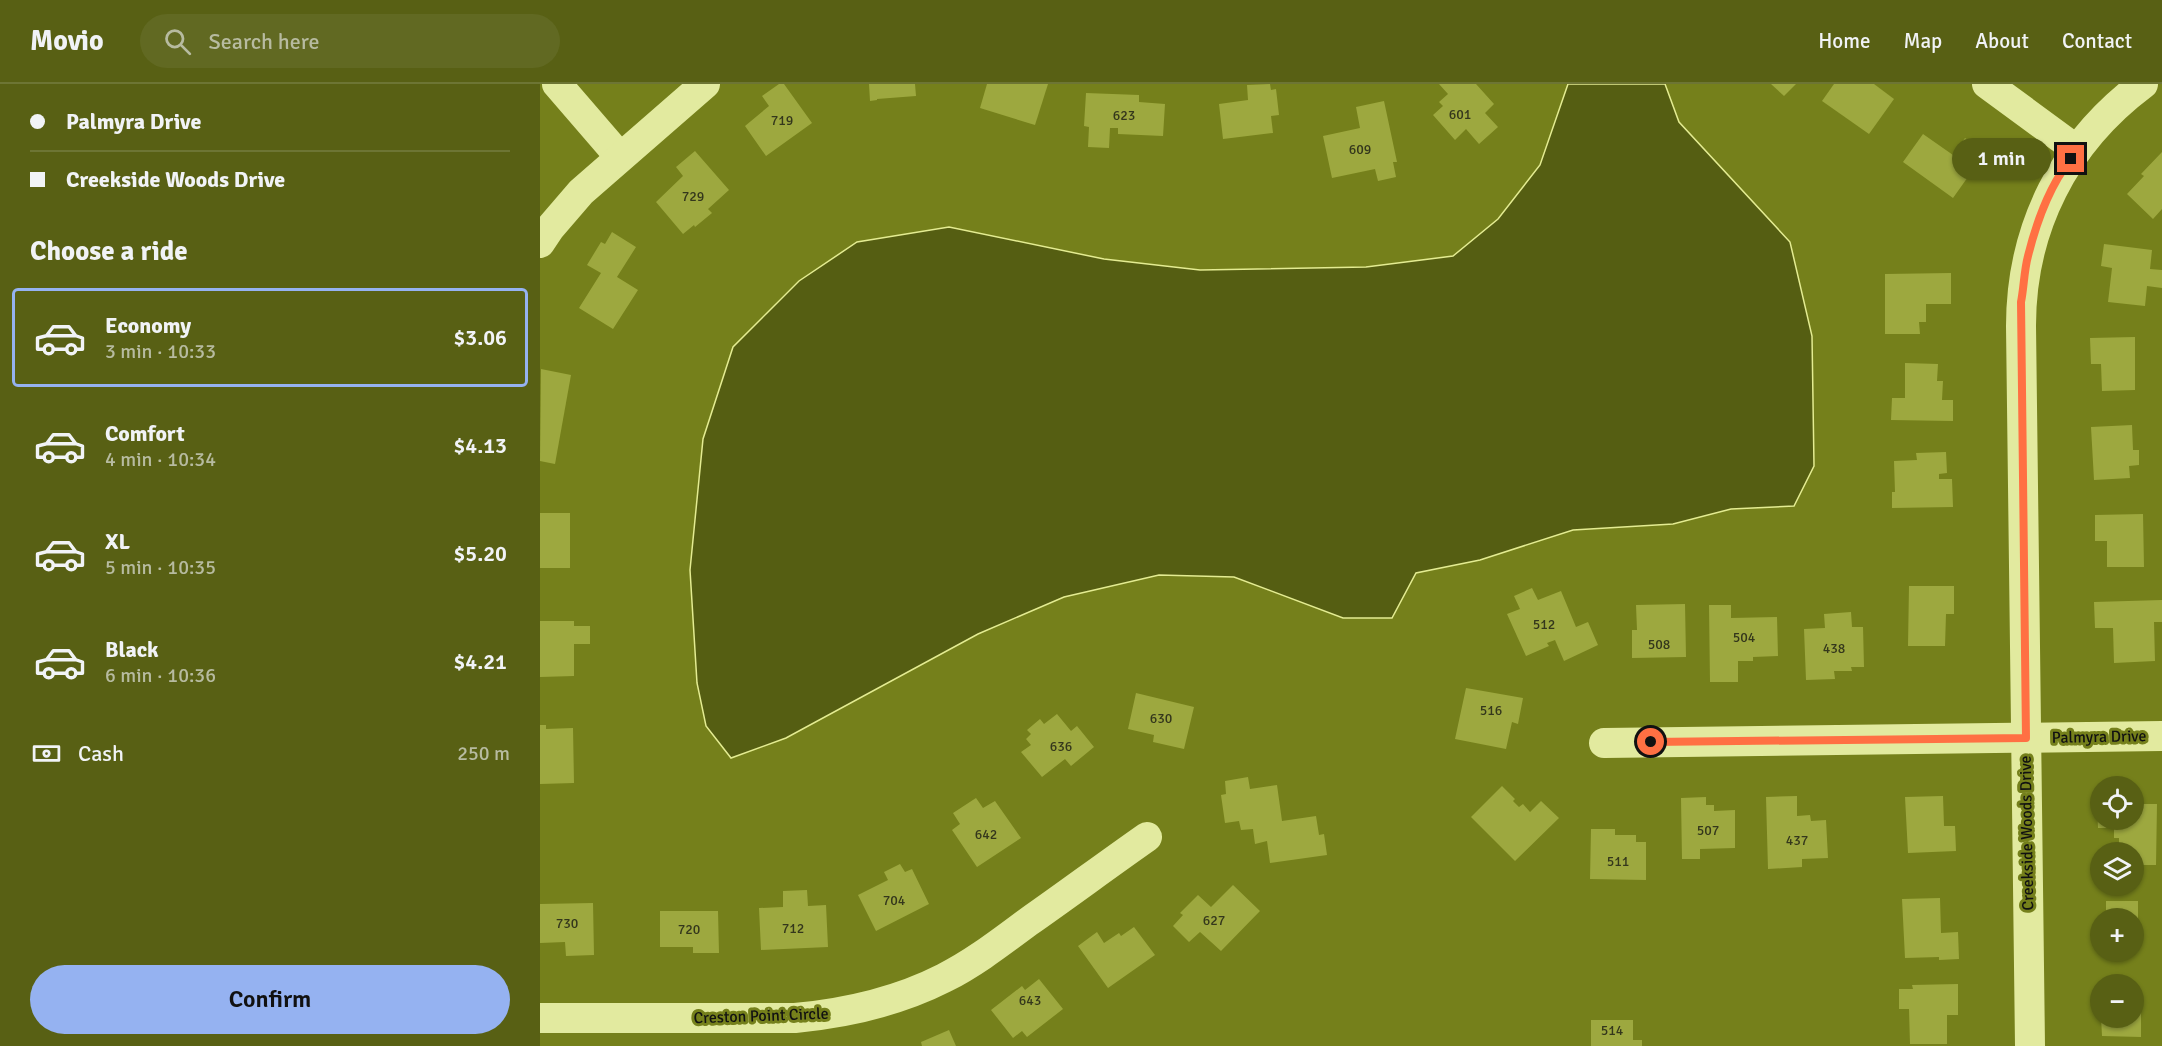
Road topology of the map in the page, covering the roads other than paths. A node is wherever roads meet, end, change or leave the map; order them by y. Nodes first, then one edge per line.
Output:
1 (557, 84) edge
2 (705, 84) edge
3 (1987, 84) edge
4 (2143, 84) edge
5 (2077, 150) junction
6 (620, 158) junction
7 (540, 243) edge
8 (2162, 736) edge
9 (2026, 738) junction
10 (1604, 743) dead end
11 (1147, 837) dead end
12 (540, 1018) edge
13 (2030, 1046) edge

1 - 6 street
2 - 6 street
3 - 5 street
4 - 5 street, Creekside Woods Drive
5 - 9 street, Creekside Woods Drive
6 - 7 street
8 - 9 street, Palmyra Drive
9 - 10 street, Palmyra Drive
9 - 13 street, Creekside Woods Drive
11 - 12 street, Creston Point Circle

